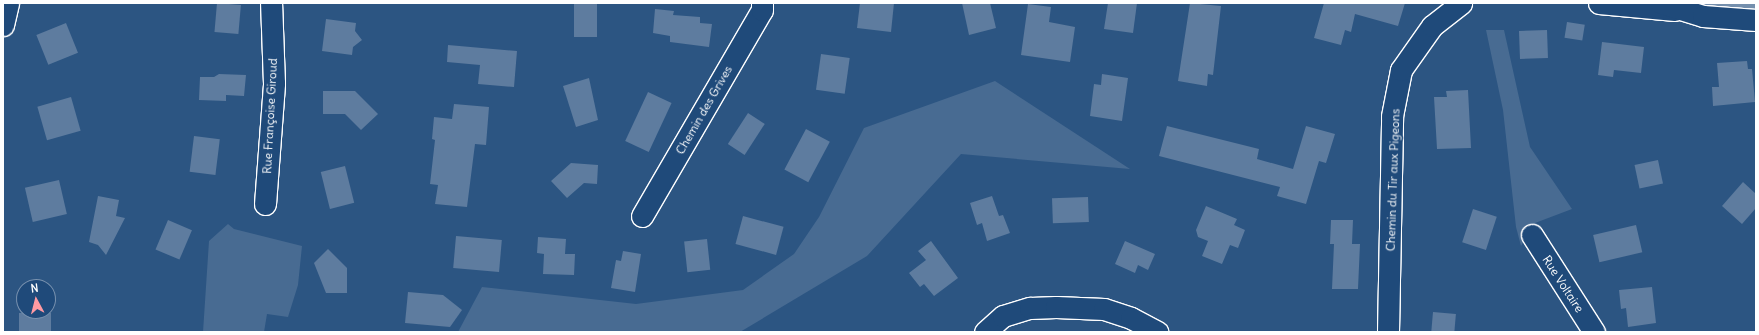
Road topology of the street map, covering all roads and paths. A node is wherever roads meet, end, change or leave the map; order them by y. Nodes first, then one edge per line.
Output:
1 (8, 3) edge
2 (271, 3) edge
3 (762, 3) edge
4 (1461, 3) edge
5 (1599, 3) edge
6 (1649, 5) edge
7 (1756, 20) edge
8 (3, 25) edge
9 (266, 204) dead end
10 (642, 216) dead end
11 (1532, 235) dead end
12 (985, 332) edge
13 (1157, 332) edge
14 (1388, 332) edge
15 (1594, 332) edge

1 - 8 street
2 - 9 street, Rue Françoise Giroud
3 - 10 street, Chemin des Grives
4 - 14 street, Chemin du Tir aux Pigeons
5 - 6 street
6 - 7 street
11 - 15 street, Rue Voltaire
12 - 13 street

